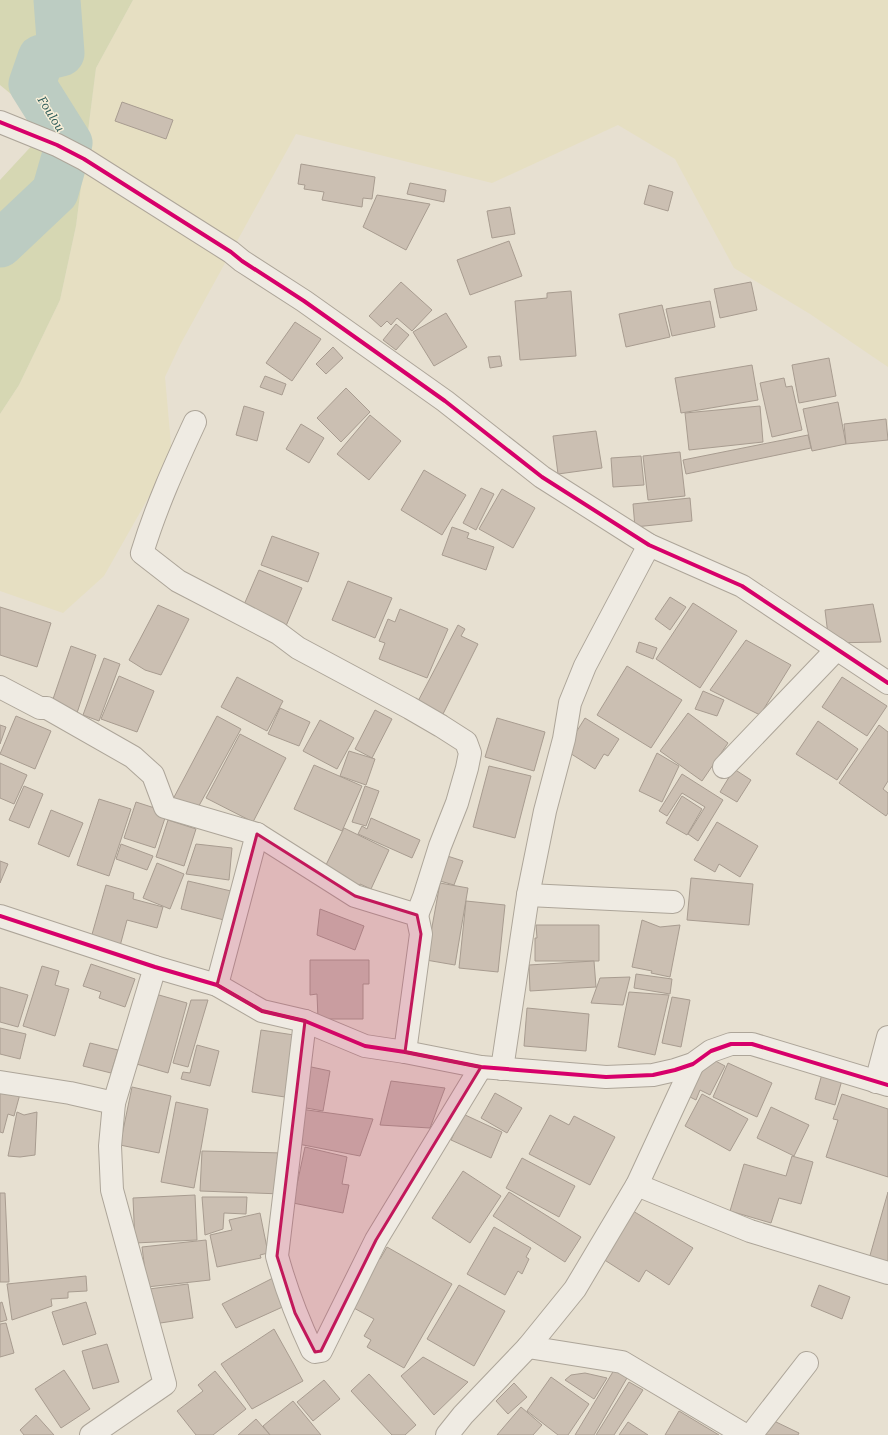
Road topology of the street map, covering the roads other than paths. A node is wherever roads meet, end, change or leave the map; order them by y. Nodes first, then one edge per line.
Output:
1 (0, 122) edge
2 (196, 422) dead end
3 (649, 546) junction
4 (837, 650) junction
5 (888, 683) edge
6 (0, 688) edge
7 (724, 767) dead end
8 (257, 834) junction
9 (528, 895) junction
10 (673, 902) dead end
11 (417, 915) junction
12 (0, 916) edge
13 (155, 967) junction
14 (216, 985) junction
15 (305, 1021) junction
16 (888, 1037) edge
17 (405, 1052) junction
18 (693, 1064) junction
19 (481, 1066) junction
20 (502, 1069) junction
21 (0, 1082) edge
22 (882, 1084) edge
23 (114, 1103) junction
24 (637, 1185) junction
25 (888, 1273) edge
26 (528, 1347) junction
27 (807, 1363) dead end
28 (91, 1435) edge
29 (447, 1435) edge
30 (745, 1435) edge
31 (751, 1435) edge

1 - 3 street
2 - 11 street
3 - 4 street
3 - 9 street
4 - 5 street
4 - 7 street
6 - 8 street
8 - 11 street
8 - 14 street
9 - 10 street
9 - 20 street
11 - 17 street
12 - 13 street
13 - 14 street
13 - 23 street
14 - 15 street
15 - 17 street
15 - 19 street
16 - 22 street
17 - 19 street
18 - 20 street
18 - 22 street
18 - 24 street
19 - 20 street
21 - 23 street
23 - 28 street
24 - 25 street
24 - 26 street
26 - 29 street
26 - 30 street
27 - 31 street

